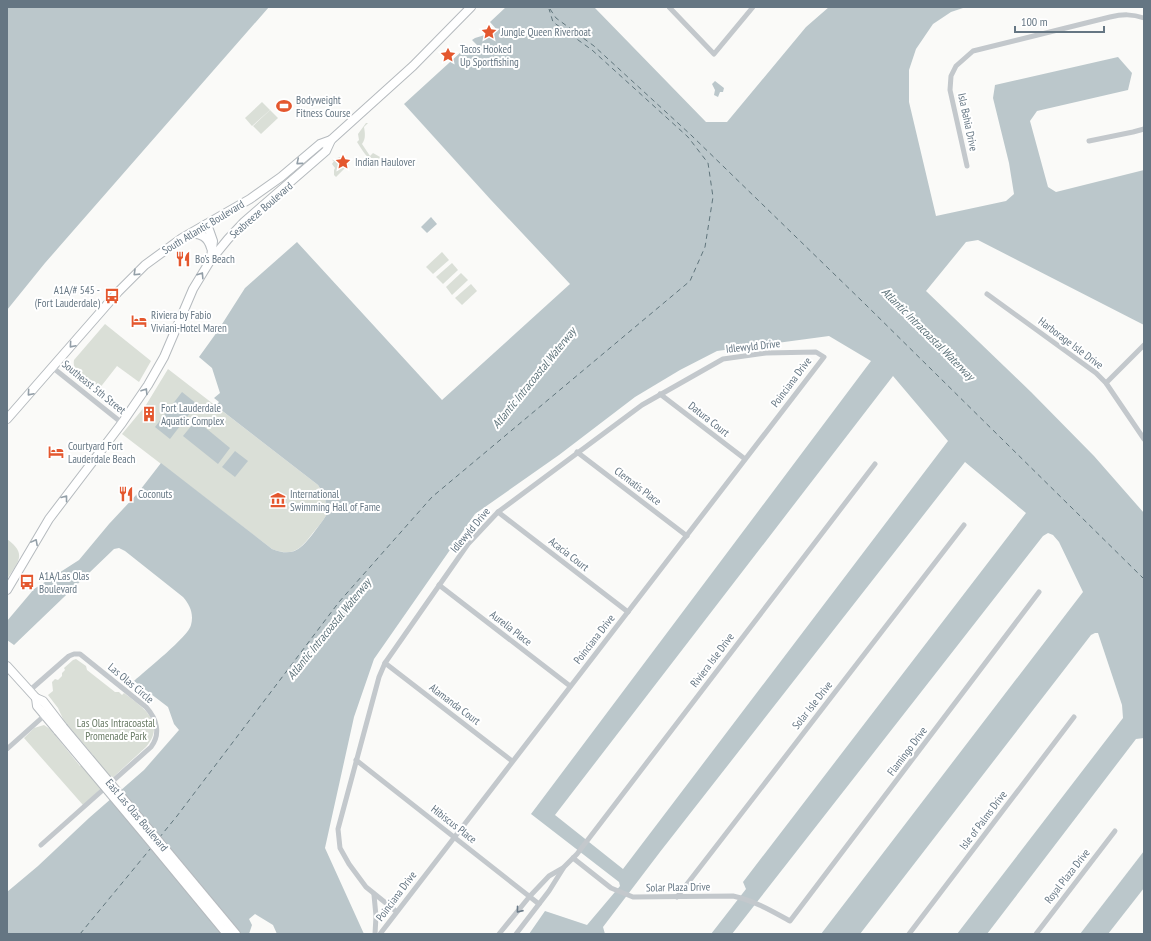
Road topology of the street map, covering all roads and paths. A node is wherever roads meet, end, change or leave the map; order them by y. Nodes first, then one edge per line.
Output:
1 (471, 7) edge
2 (669, 7) edge
3 (753, 7) edge
4 (1144, 18) edge
5 (1144, 129) edge
6 (331, 140) junction
7 (1089, 141) dead end
8 (967, 166) dead end
9 (207, 224) junction
10 (189, 234) junction
11 (211, 257) junction
12 (987, 294) dead end
13 (1144, 345) edge
14 (824, 356) joint
15 (52, 367) junction
16 (1106, 383) junction
17 (660, 394) junction
18 (7, 420) edge
19 (122, 423) junction
20 (1144, 440) edge
21 (577, 452) junction
22 (745, 459) junction
23 (875, 464) dead end
24 (498, 512) junction
25 (964, 525) dead end
26 (687, 536) junction
27 (439, 585) junction
28 (7, 590) edge
29 (1039, 592) dead end
30 (628, 612) junction
31 (385, 663) junction
32 (7, 666) edge
33 (570, 686) junction
34 (29, 691) junction
35 (36, 698) junction
36 (45, 715) junction
37 (1074, 717) dead end
38 (60, 729) junction
39 (7, 749) edge
40 (356, 760) junction
41 (512, 761) junction
42 (1115, 831) dead end
43 (454, 836) junction
44 (41, 845) dead end
45 (575, 856) junction
46 (564, 867) junction
47 (374, 895) junction
48 (530, 896) junction
49 (677, 897) junction
50 (539, 904) junction
51 (397, 912) junction
52 (790, 921) joint
53 (227, 934) edge
54 (236, 934) edge
55 (375, 934) edge
56 (380, 934) edge
57 (499, 934) edge
58 (516, 934) edge
59 (908, 934) edge
60 (1036, 934) edge

1 - 6 main road, Seabreeze Boulevard
2 - 3 street
4 - 8 street, Isla Bahia Drive
5 - 7 street
6 -> 9 main road, South Atlantic Boulevard
6 - 11 main road, Seabreeze Boulevard
9 - 10 main road, South Atlantic Boulevard
9 - 11 main road
10 - 11 main road
10 -> 15 main road, South Atlantic Boulevard
19 -> 11 main road, Seabreeze Boulevard
12 - 16 street, Harborage Isle Drive
13 - 16 street
14 - 17 street, Idlewyld Drive
14 - 22 street, Poinciana Drive
15 -> 18 main road, South Atlantic Boulevard
15 - 19 street, Southeast 5th Street
16 - 20 street, Harborage Isle Drive
17 - 21 street, Idlewyld Drive
17 - 22 street, Datura Court
28 -> 19 main road, Seabreeze Boulevard
21 - 24 street, Idlewyld Drive
21 - 26 street, Clematis Place
22 - 26 street, Poinciana Drive
23 - 45 street, Riviera Isle Drive
24 - 27 street, Idlewyld Drive
24 - 30 street, Acacia Court
25 - 49 street, Solar Isle Drive
26 - 30 street, Poinciana Drive
27 - 31 street, Idlewyld Drive
27 - 33 street, Aurelia Place
29 - 52 street, Flamingo Drive
30 - 33 street, Poinciana Drive
31 - 40 street, Idlewyld Drive
31 - 41 street, Alamanda Court
32 - 34 main road, East Las Olas Boulevard
33 - 41 street, Poinciana Drive
34 - 35 main road, East Las Olas Boulevard
34 - 44 street, Las Olas Circle
35 - 36 main road, East Las Olas Boulevard
35 - 38 main road, East Las Olas Boulevard
36 - 38 main road, East Las Olas Boulevard
36 - 39 street
37 - 59 street, Isle of Palms Drive
38 - 53 main road, East Las Olas Boulevard, bridge
38 - 54 main road, East Las Olas Boulevard, bridge
40 - 43 street, Hibiscus Place
40 - 47 street, Idlewyld Drive
41 - 43 street, Poinciana Drive
42 - 60 street, Royal Plaza Drive
43 - 48 street, Hibiscus Place
43 - 51 street, Poinciana Drive
45 - 46 street, Riviera Isle Drive
45 - 49 street, Solar Plaza Drive
46 - 48 street, Riviera Isle Drive
46 - 50 street, Riviera Isle Drive
47 - 51 street, Idlewyld Drive
47 - 55 street
48 - 50 street, Hibiscus Place
48 -> 57 street, Riviera Isle Drive
49 - 52 street, Solar Plaza Drive
50 - 58 street, Riviera Isle Drive
51 - 56 street, Poinciana Drive

